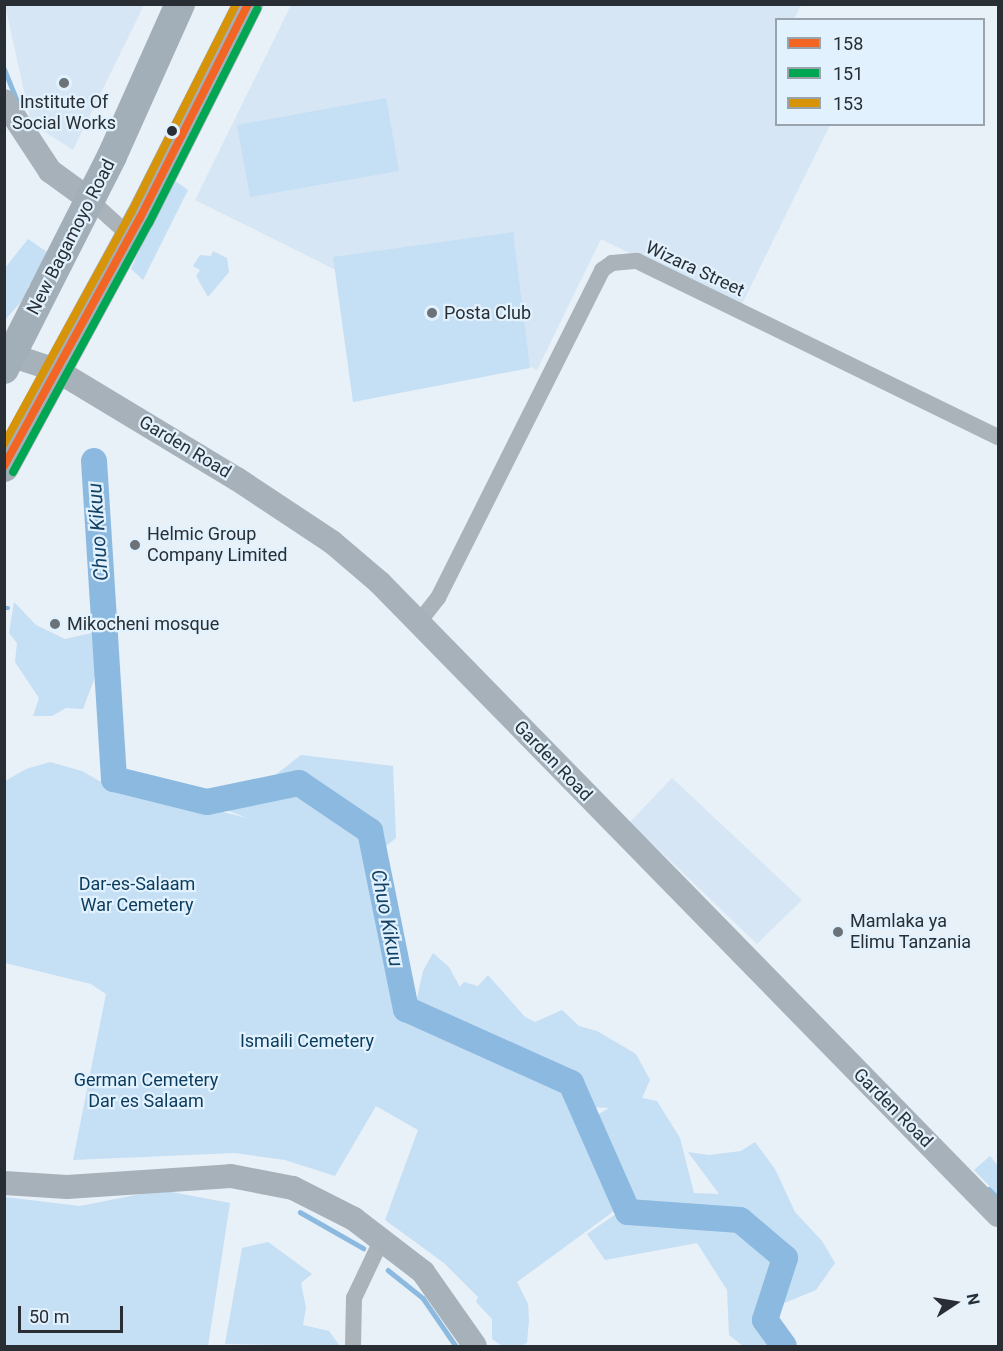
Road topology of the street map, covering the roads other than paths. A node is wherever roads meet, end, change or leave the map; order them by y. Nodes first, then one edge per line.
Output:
1 (180, 4) edge
2 (248, 4) edge
3 (4, 101) edge
4 (90, 200) junction
5 (130, 236) junction
6 (7, 359) edge
7 (56, 370) junction
8 (999, 438) edge
9 (4, 467) edge
10 (418, 622) junction
11 (4, 1183) edge
12 (999, 1215) edge
13 (382, 1239) junction
14 (353, 1347) edge
15 (475, 1347) edge

1 - 4 highway, New Bagamoyo Road
2 - 5 highway
3 - 4 street
4 - 5 street
4 - 6 highway, New Bagamoyo Road
5 - 7 highway
6 - 7 street, Garden Road
7 - 9 highway
7 - 10 street, Garden Road
8 - 10 street, Wizara Street
10 - 12 street, Garden Road
11 - 13 street
13 - 14 street
13 - 15 street

